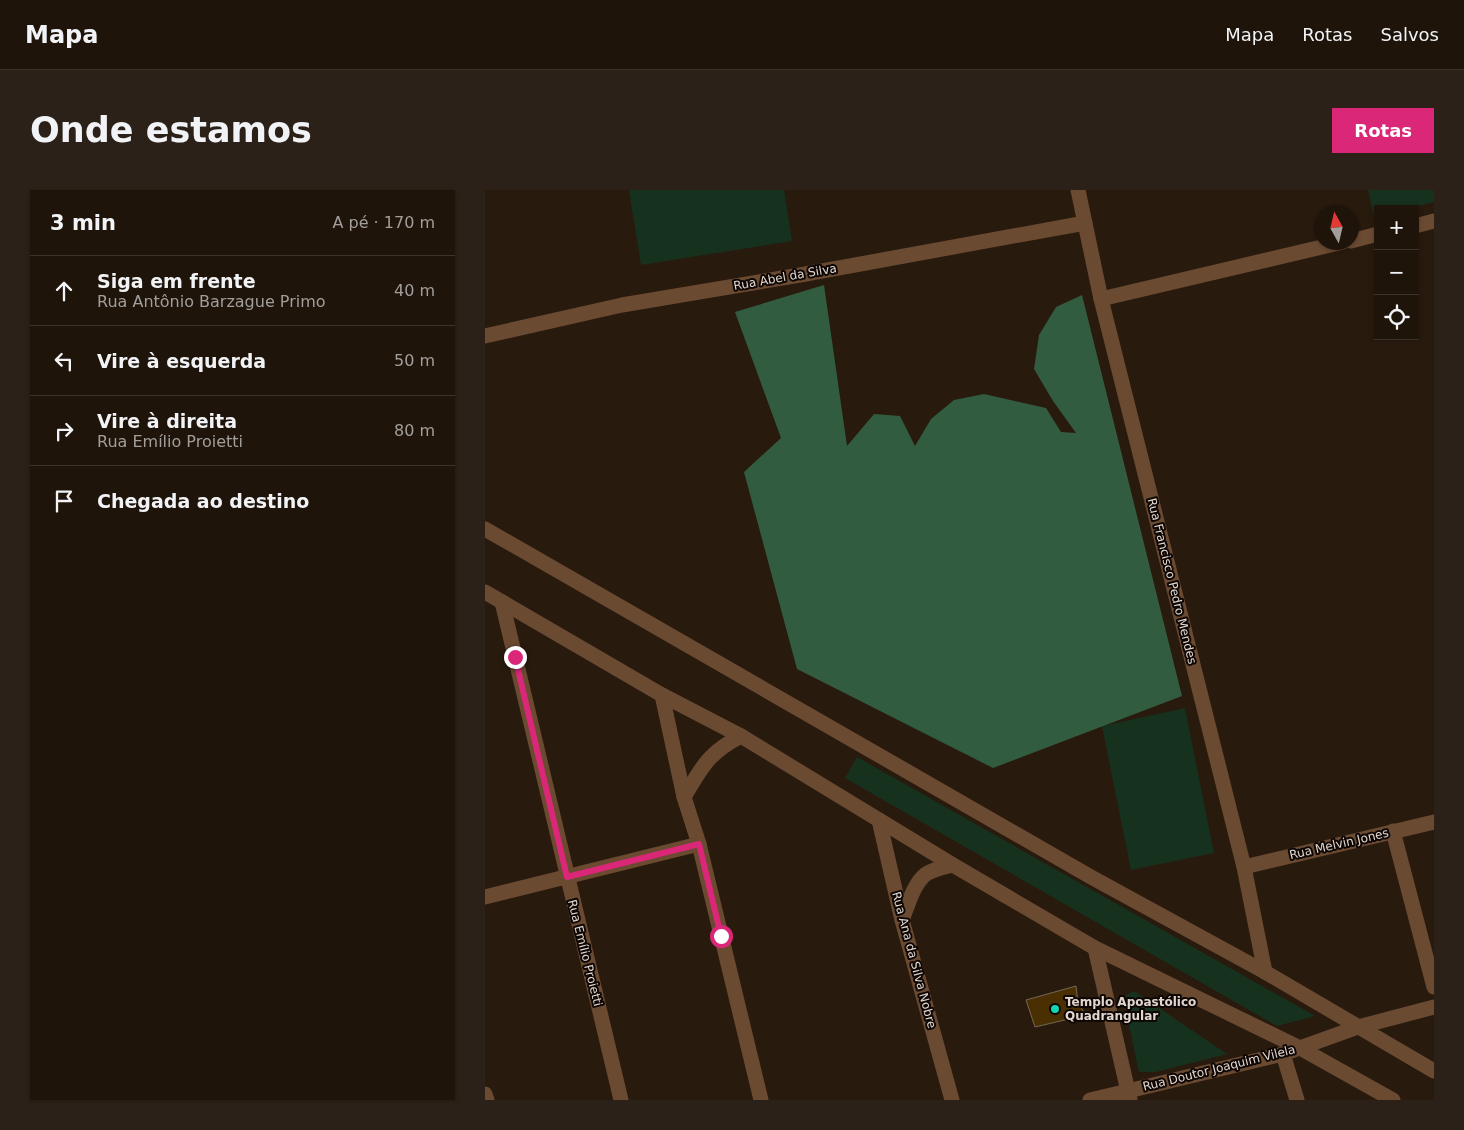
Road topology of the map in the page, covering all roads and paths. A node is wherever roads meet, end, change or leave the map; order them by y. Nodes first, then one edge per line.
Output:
1 (1078, 190) edge
2 (1434, 221) edge
3 (1085, 223) junction
4 (1419, 225) edge
5 (1374, 235) edge
6 (1359, 238) edge
7 (1314, 249) edge
8 (1101, 299) junction
9 (485, 336) edge
10 (485, 530) edge
11 (485, 592) edge
12 (502, 602) junction
13 (662, 695) junction
14 (741, 736) junction
15 (684, 798) junction
16 (879, 820) junction
17 (1434, 822) edge
18 (1393, 831) junction
19 (699, 844) junction
20 (953, 865) junction
21 (1244, 867) junction
22 (567, 877) junction
23 (485, 897) edge
24 (902, 920) junction
25 (1095, 948) junction
26 (1265, 972) junction
27 (1434, 987) edge
28 (1434, 1007) edge
29 (1358, 1027) junction
30 (1300, 1048) junction
31 (1283, 1054) junction
32 (1434, 1072) edge
33 (485, 1094) edge
34 (1129, 1095) edge
35 (487, 1100) edge
36 (621, 1100) edge
37 (761, 1100) edge
38 (952, 1100) edge
39 (1090, 1100) edge
40 (1297, 1100) edge
41 (1393, 1100) edge

1 - 3 street, Rua Francisco Pedro Mendes
2 - 4 street
3 - 8 street, Rua Francisco Pedro Mendes
3 - 9 street, Rua Abel da Silva
5 - 6 street
7 - 8 street
8 - 21 street, Rua Francisco Pedro Mendes
10 - 26 street
11 - 12 street
12 - 13 street
12 - 22 street, Rua Emílio Proietti
13 - 14 street
13 - 15 street
14 - 15 street
14 - 16 street
15 - 19 street
16 - 20 street
16 - 24 street, Rua Ana da Silva Nobre
17 - 18 street, Rua Melvin Jones
18 - 21 street, Rua Melvin Jones
18 - 27 street
19 - 22 street
19 - 37 street
20 - 24 street
20 - 25 street
21 - 26 street, Rua Francisco Pedro Mendes
22 - 23 street
22 - 36 street, Rua Emílio Proietti
24 - 38 street, Rua Ana da Silva Nobre
25 - 30 street
25 - 34 street
26 - 29 street
28 - 29 street, Rua Doutor Joaquim Vilela
29 - 30 street, Rua Doutor Joaquim Vilela
29 - 32 street
30 - 31 street, Rua Doutor Joaquim Vilela
30 - 41 street
31 - 34 street, Rua Doutor Joaquim Vilela
31 - 40 street
33 - 35 street
34 - 39 street, Rua Doutor Joaquim Vilela

